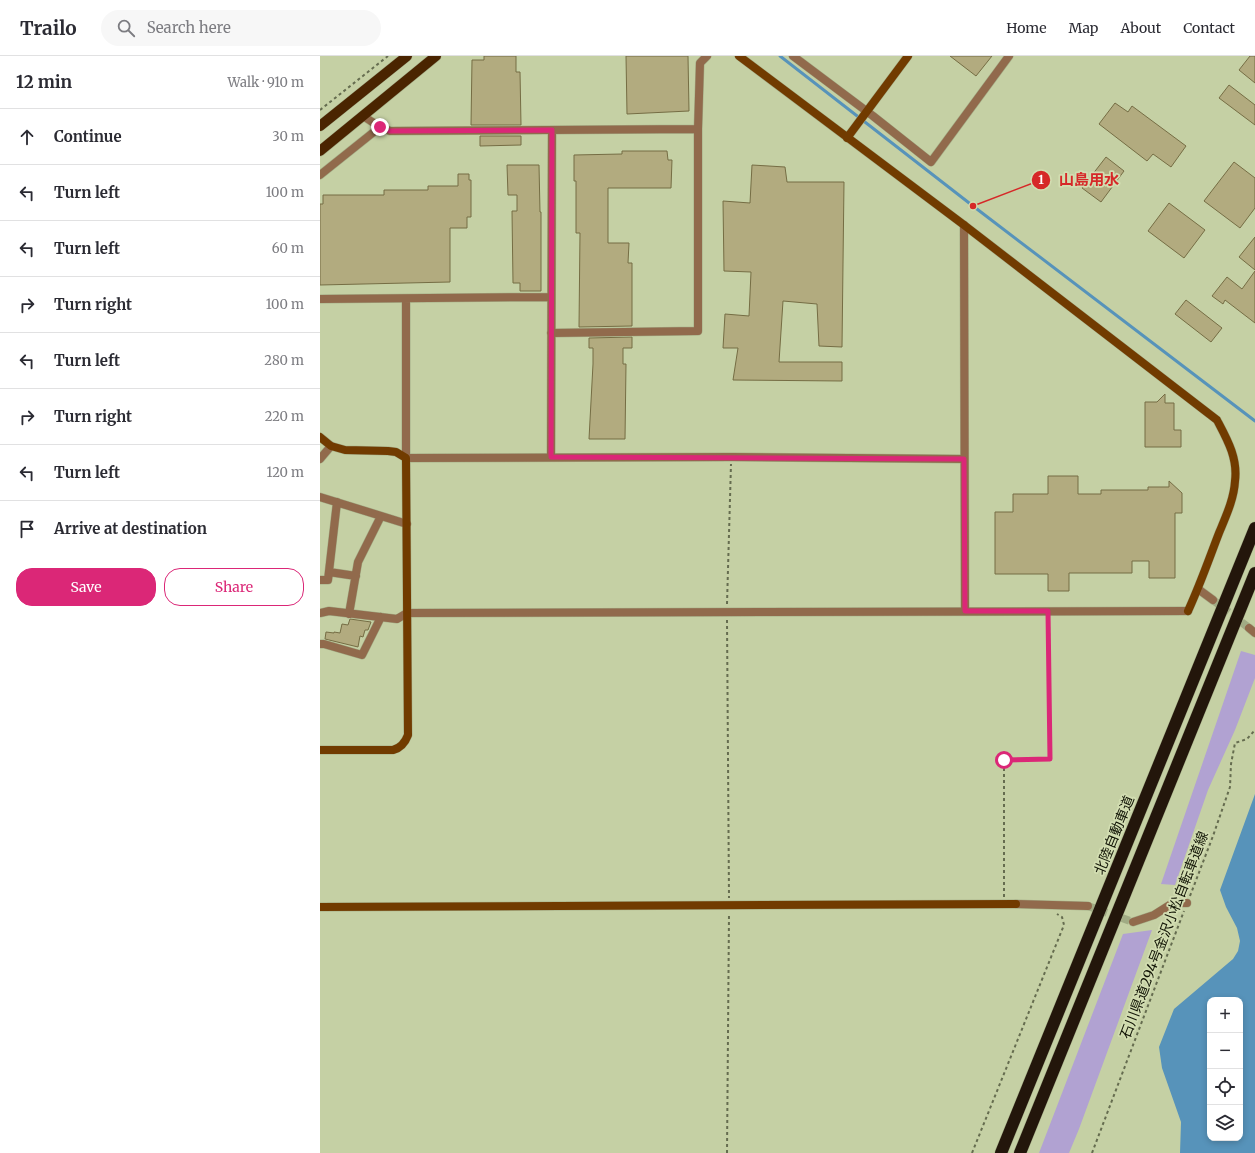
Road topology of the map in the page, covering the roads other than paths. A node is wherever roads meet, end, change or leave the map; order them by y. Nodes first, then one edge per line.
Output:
1 (407, 56) edge
2 (436, 56) edge
3 (707, 56) edge
4 (739, 56) edge
5 (793, 56) edge
6 (908, 56) edge
7 (1009, 56) edge
8 (867, 111) junction
9 (363, 116) junction
10 (320, 126) edge
11 (380, 127) junction
12 (698, 129) junction
13 (552, 130) junction
14 (847, 138) junction
15 (320, 151) edge
16 (320, 175) edge
17 (964, 225) junction
18 (551, 297) junction
19 (320, 299) edge
20 (406, 299) junction
21 (551, 333) junction
22 (320, 438) edge
23 (331, 446) junction
24 (551, 457) junction
25 (406, 458) junction
26 (964, 459) junction
27 (320, 460) edge
28 (320, 497) edge
29 (337, 502) junction
30 (381, 516) junction
31 (407, 524) junction
32 (1255, 528) edge
33 (329, 572) junction
34 (1255, 573) edge
35 (356, 576) junction
36 (320, 580) edge
37 (1198, 589) junction
38 (1213, 600) tunnel mouth
39 (965, 611) junction
40 (320, 613) edge
41 (407, 613) junction
42 (349, 614) junction
43 (381, 617) junction
44 (320, 644) edge
45 (320, 750) edge
46 (1187, 903) road end
47 (320, 906) edge
48 (1088, 906) tunnel mouth
49 (1132, 922) tunnel mouth
50 (1001, 1153) edge
51 (1020, 1153) edge

1 - 10 main road
2 - 9 main road
3 - 12 street
4 - 14 street
5 - 8 street
6 - 8 street
7 - 8 street
8 - 14 street
9 - 11 street
9 - 15 main road
11 - 13 street
11 - 16 street
12 - 13 street
12 - 21 street
13 - 18 street
14 - 17 street
17 - 26 street
17 - 37 street
18 - 20 street
18 - 21 street
19 - 20 street
20 - 25 street
21 - 24 street
22 - 23 street
23 - 25 street
23 - 27 street
24 - 25 street
24 - 26 street
25 - 31 street
26 - 39 street
28 - 29 street
29 - 30 street
29 - 33 street
30 - 31 street
30 - 35 street
31 - 41 street
32 - 50 highway, 北陸自動車道
33 - 35 street
33 - 36 street
34 - 51 highway
35 - 42 street
37 - 38 street
37 - 39 street
39 - 41 street
40 - 42 street
41 - 43 street
41 - 45 street
42 - 43 street
43 - 44 street
46 - 49 street
47 - 48 street

